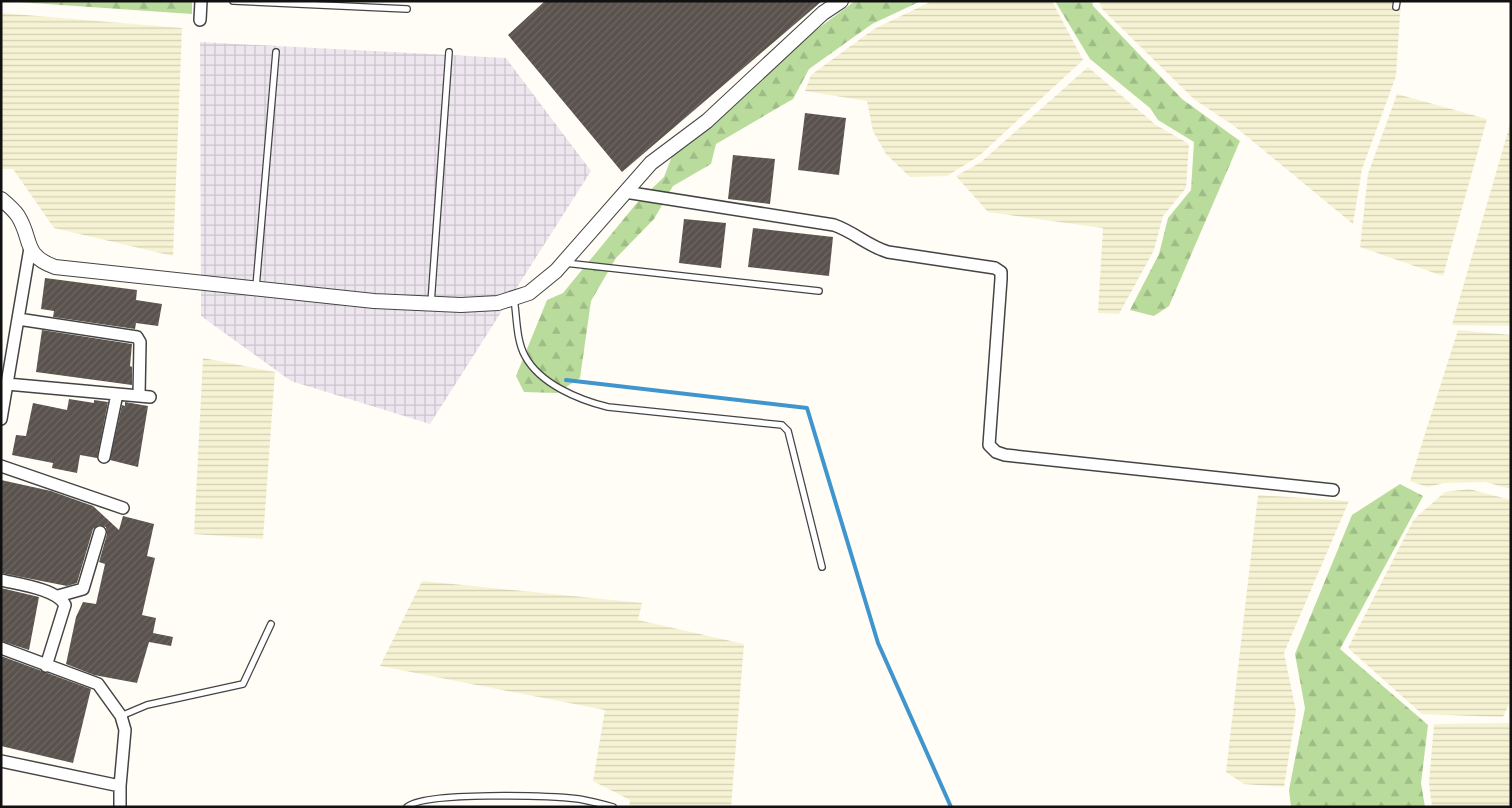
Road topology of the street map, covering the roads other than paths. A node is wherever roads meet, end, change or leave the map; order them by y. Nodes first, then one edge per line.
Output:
1 (201, 1) edge
2 (233, 1) edge
3 (841, 1) edge
4 (408, 9) dead end
5 (200, 20) dead end
6 (276, 52) dead end
7 (449, 52) dead end
8 (625, 192) junction
9 (1, 199) edge
10 (30, 248) junction
11 (563, 263) junction
12 (256, 287) junction
13 (819, 291) dead end
14 (514, 298) junction
15 (431, 303) junction
16 (18, 319) junction
17 (7, 384) junction
18 (117, 394) junction
19 (1, 419) edge
20 (104, 456) dead end
21 (1, 466) edge
22 (1333, 490) dead end
23 (123, 508) dead end
24 (100, 532) dead end
25 (822, 567) dead end
26 (1, 580) edge
27 (58, 596) junction
28 (271, 624) dead end
29 (1, 648) edge
30 (46, 666) junction
31 (121, 716) junction
32 (1, 761) edge
33 (120, 786) junction
34 (120, 807) edge
35 (407, 807) edge
36 (613, 807) edge

1 - 5 street
2 - 4 lane
3 - 8 street
6 - 12 lane
7 - 15 lane
8 - 11 street
8 - 22 street
9 - 10 street
10 - 12 street
10 - 16 street
11 - 13 lane
11 - 14 street
12 - 15 street
14 - 15 street
14 - 25 lane
16 - 17 street
16 - 18 street
17 - 18 street
17 - 19 street
18 - 20 street
21 - 23 street
24 - 27 street
26 - 27 street
27 - 30 street
28 - 31 lane
29 - 30 street
30 - 31 street
31 - 33 street
32 - 33 street
33 - 34 street
35 - 36 lane

